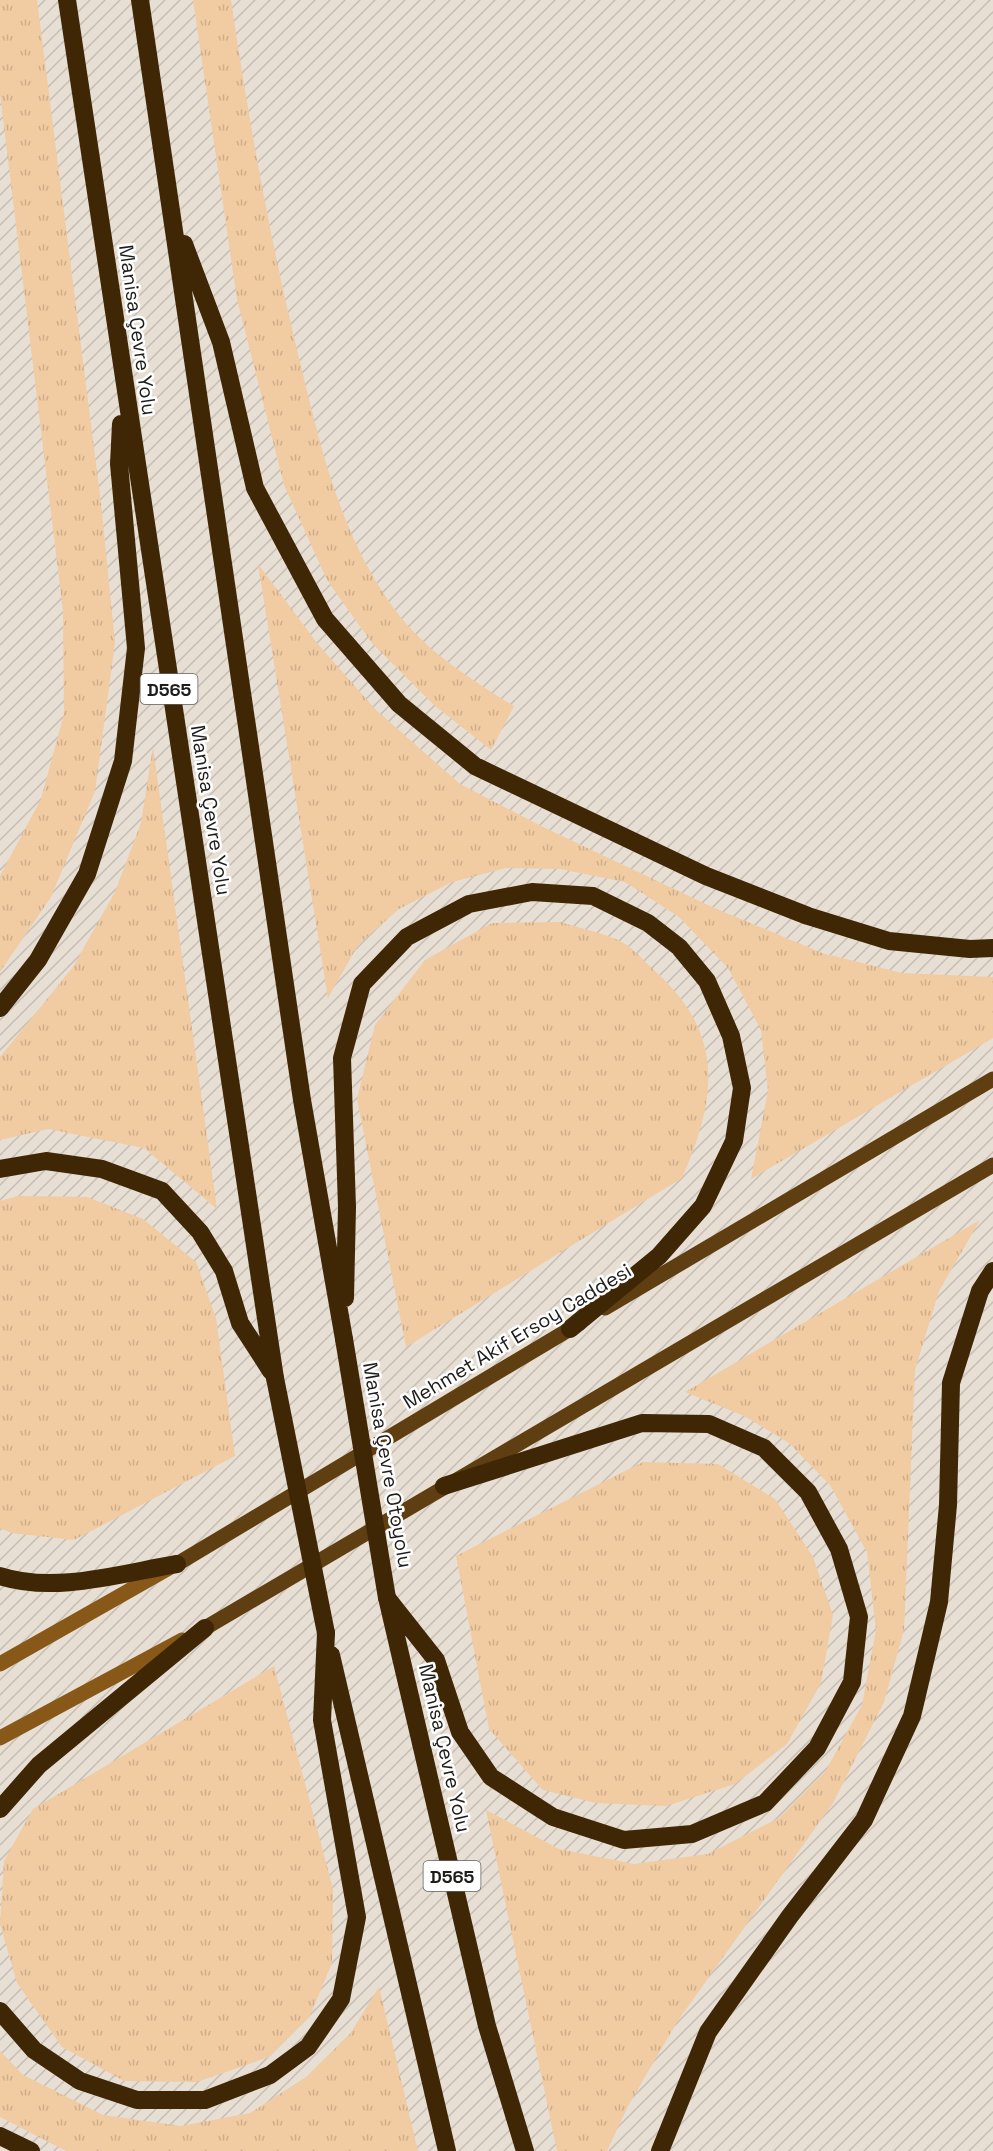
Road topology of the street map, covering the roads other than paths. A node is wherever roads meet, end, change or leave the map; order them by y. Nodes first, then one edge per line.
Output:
1 (67, 0) edge
2 (140, 0) edge
3 (171, 210) junction
4 (123, 386) junction
5 (993, 948) edge
6 (0, 1008) edge
7 (993, 1079) edge
8 (993, 1165) edge
9 (0, 1169) edge
10 (993, 1271) edge
11 (570, 1329) junction
12 (344, 1339) junction
13 (275, 1378) junction
14 (444, 1486) junction
15 (177, 1564) junction
16 (0, 1576) edge
17 (387, 1598) junction
18 (205, 1628) junction
19 (326, 1633) junction
20 (0, 1665) edge
21 (0, 1738) edge
22 (0, 1809) edge
23 (0, 2011) edge
24 (0, 2136) edge
25 (31, 2151) edge
26 (447, 2151) edge
27 (525, 2151) edge
28 (660, 2151) edge

1 - 4 highway, Manisa Çevre Yolu / D565
2 - 3 highway, D565
3 - 5 highway
3 - 12 highway, D565
4 - 6 highway
4 - 13 highway, Manisa Çevre Yolu / D565
7 - 11 main road, Mehmet Akif Ersoy Caddesi
8 - 14 main road
9 - 13 highway
10 - 28 highway
11 - 12 highway
11 - 15 main road, Mehmet Akif Ersoy Caddesi
12 - 17 highway, Manisa Çevre Otoyolu / D565, bridge
13 - 19 highway, D565, bridge
14 - 17 highway
14 - 18 main road
15 - 16 highway
15 - 20 main road, Mehmet Akif Ersoy Caddesi
17 - 27 highway, Manisa Çevre Yolu / D565
18 - 21 main road
18 - 22 highway
19 - 23 highway
19 - 26 highway, D565
24 - 25 highway

